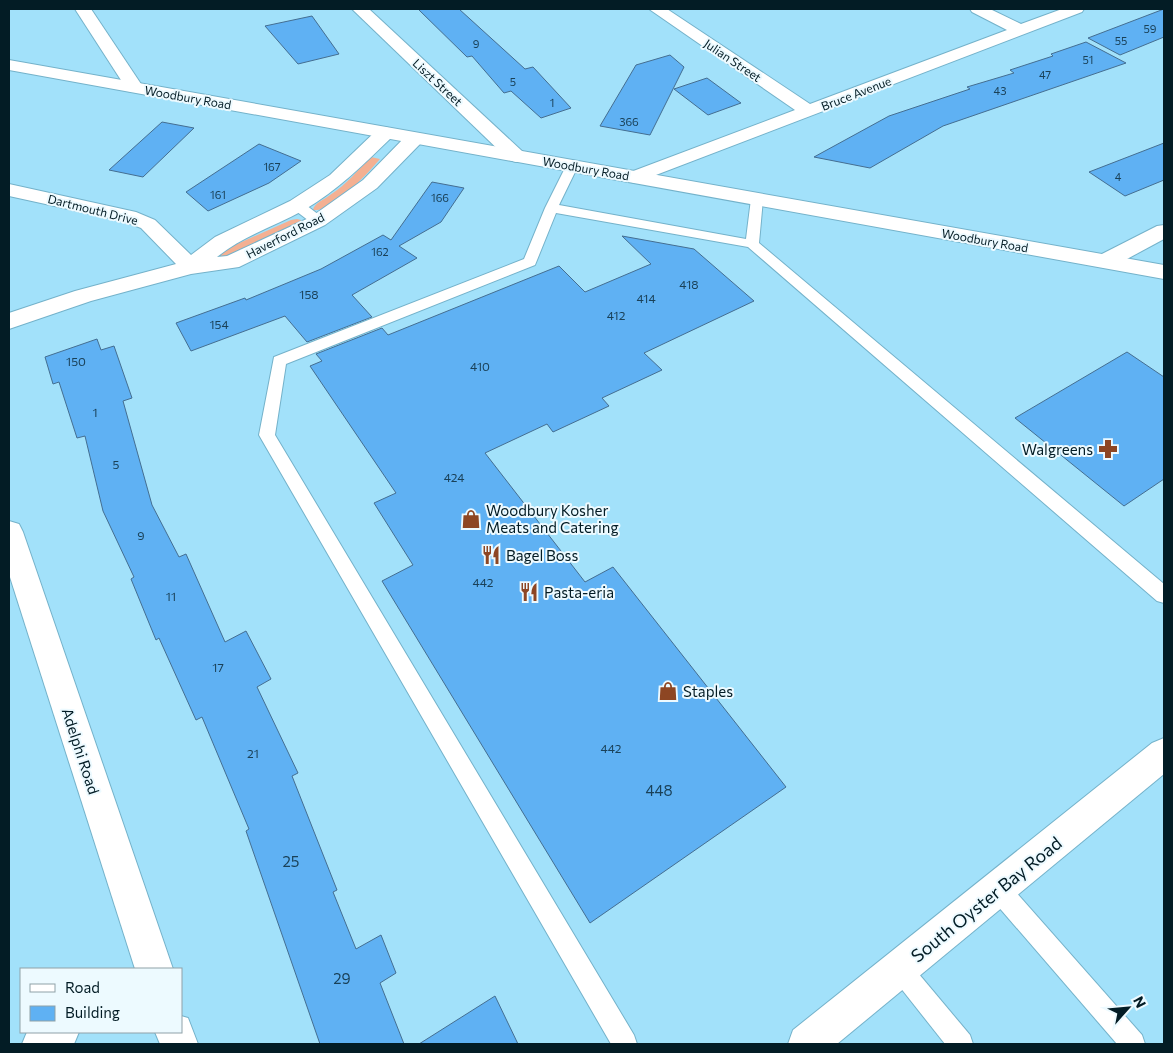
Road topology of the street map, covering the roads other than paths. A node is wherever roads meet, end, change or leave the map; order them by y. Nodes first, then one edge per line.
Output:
1 (83, 9) edge
2 (360, 9) edge
3 (658, 9) edge
4 (978, 9) edge
5 (1076, 9) edge
6 (1020, 30) junction
7 (9, 65) edge
8 (134, 87) junction
9 (809, 111) junction
10 (385, 134) junction
11 (414, 139) junction
12 (516, 156) junction
13 (572, 166) junction
14 (635, 177) junction
15 (9, 190) edge
16 (757, 199) junction
17 (297, 205) junction
18 (551, 208) junction
19 (318, 220) junction
20 (1164, 231) edge
21 (752, 244) junction
22 (1106, 261) junction
23 (190, 267) junction
24 (1164, 272) edge
25 (9, 321) edge
26 (9, 532) edge
27 (17, 588) edge
28 (1164, 595) edge
29 (1164, 754) edge
30 (998, 889) junction
31 (154, 968) edge
32 (900, 969) junction
33 (58, 1033) edge
34 (41, 1044) edge
35 (625, 1044) edge
36 (807, 1044) edge
37 (961, 1044) edge
38 (1133, 1044) edge

1 - 8 street
2 - 12 street, Liszt Street
3 - 9 street, Julian Street
4 - 6 street
5 - 6 street, Bruce Avenue
6 - 9 street, Bruce Avenue
7 - 8 street, Woodbury Road
8 - 10 street, Woodbury Road
9 - 14 street, Bruce Avenue
10 - 11 street, Woodbury Road
10 - 17 street, Haverford Road
11 - 12 street, Woodbury Road
11 - 19 street, Haverford Road
12 - 13 street, Woodbury Road
13 - 14 street, Woodbury Road
13 - 18 lane
14 - 16 street, Woodbury Road
15 - 23 street, Dartmouth Drive
16 - 21 lane
16 - 22 street, Woodbury Road
17 - 19 lane
17 - 23 street, Haverford Road
18 - 21 lane
18 - 35 lane
19 - 23 street, Haverford Road
20 - 22 street
21 - 28 lane
22 - 24 street, Woodbury Road
23 - 25 street, Haverford Road
26 - 27 street, Adelphi Road
27 - 31 street, Adelphi Road
29 - 30 street, South Oyster Bay Road
30 - 32 street, South Oyster Bay Road
30 - 38 lane
32 - 36 street, South Oyster Bay Road
32 - 37 lane
33 - 34 street

